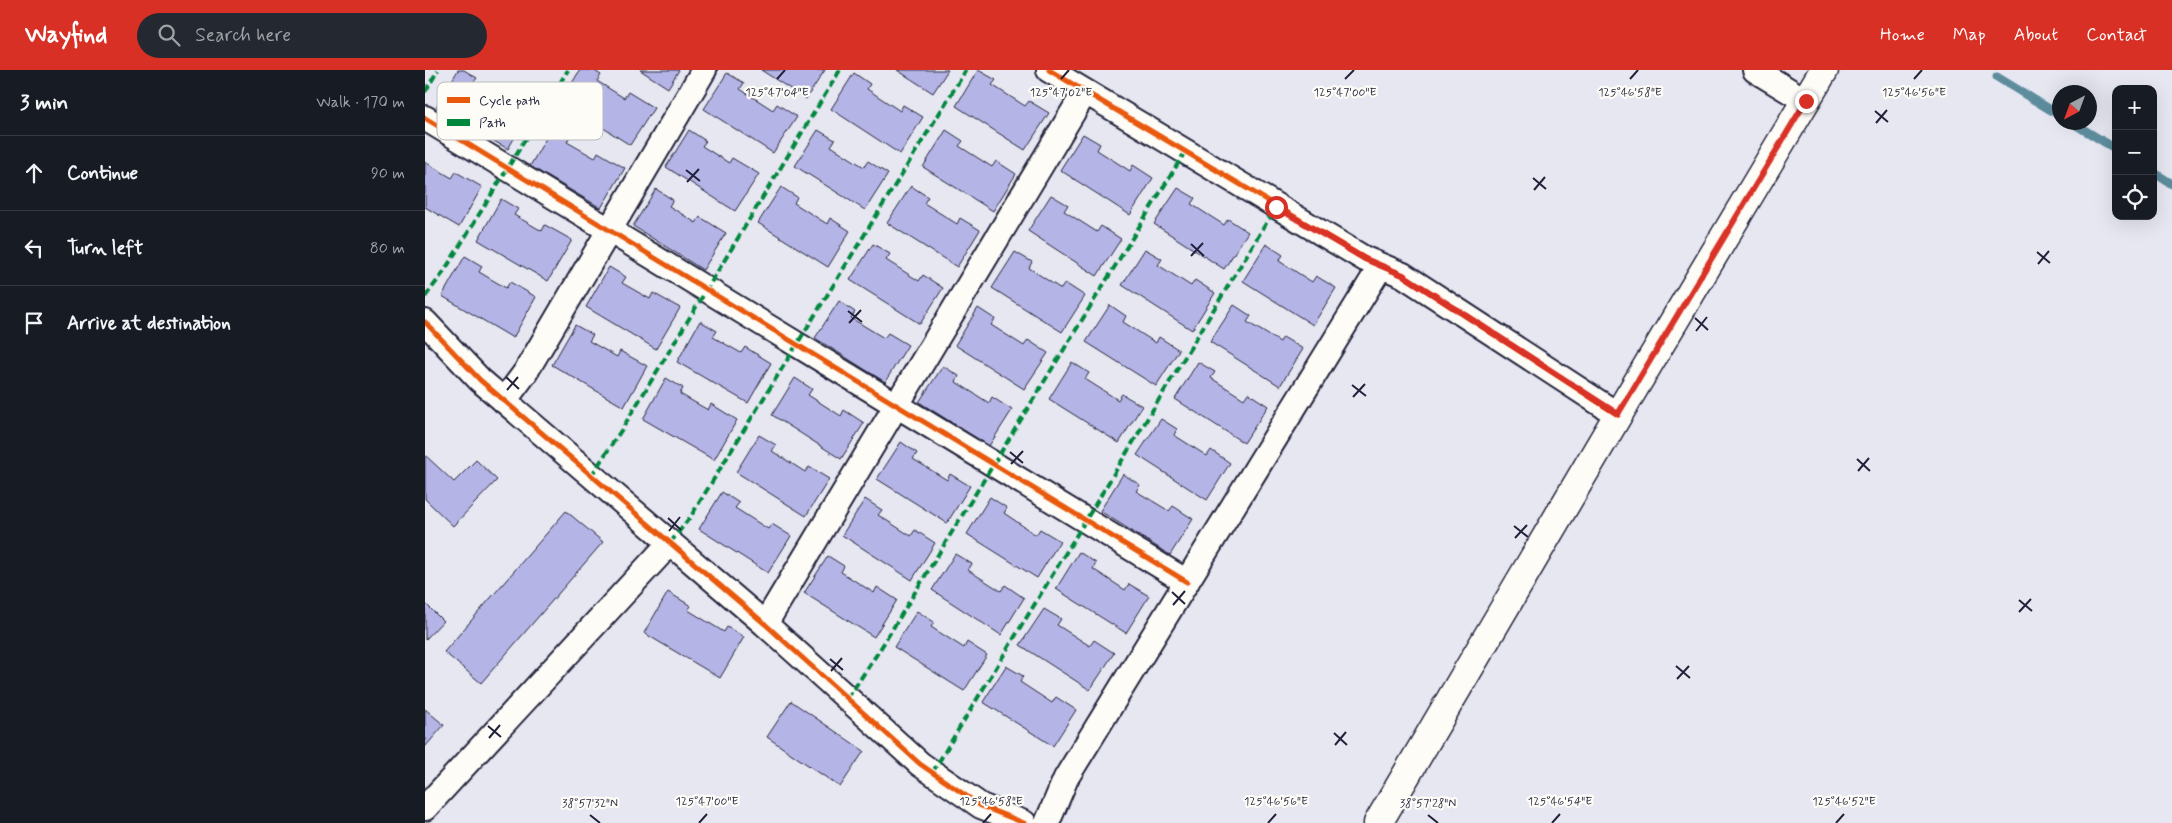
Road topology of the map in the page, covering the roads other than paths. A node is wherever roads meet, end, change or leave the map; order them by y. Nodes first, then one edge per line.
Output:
1 (704, 70) edge
2 (1049, 70) edge
3 (1755, 70) edge
4 (1824, 70) edge
5 (1085, 92) junction
6 (1806, 101) junction
7 (425, 118) edge
8 (437, 125) edge
9 (461, 140) edge
10 (609, 230) junction
11 (1381, 266) junction
12 (425, 322) edge
13 (504, 401) junction
14 (897, 405) junction
15 (1618, 414) junction
16 (670, 543) junction
17 (1187, 582) junction
18 (765, 624) junction
19 (425, 808) edge
20 (1024, 823) edge
21 (1047, 823) edge
22 (1378, 823) edge

1 - 10 street
2 - 5 street
3 - 6 street
4 - 6 main road
5 - 11 street
5 - 14 street
6 - 15 main road
7 - 8 street
9 - 10 street
10 - 13 street
10 - 14 street
11 - 15 street
11 - 17 street
12 - 13 street
13 - 16 street
14 - 17 street
14 - 18 street
15 - 22 main road
16 - 18 street
16 - 19 street
17 - 21 street
18 - 20 street

